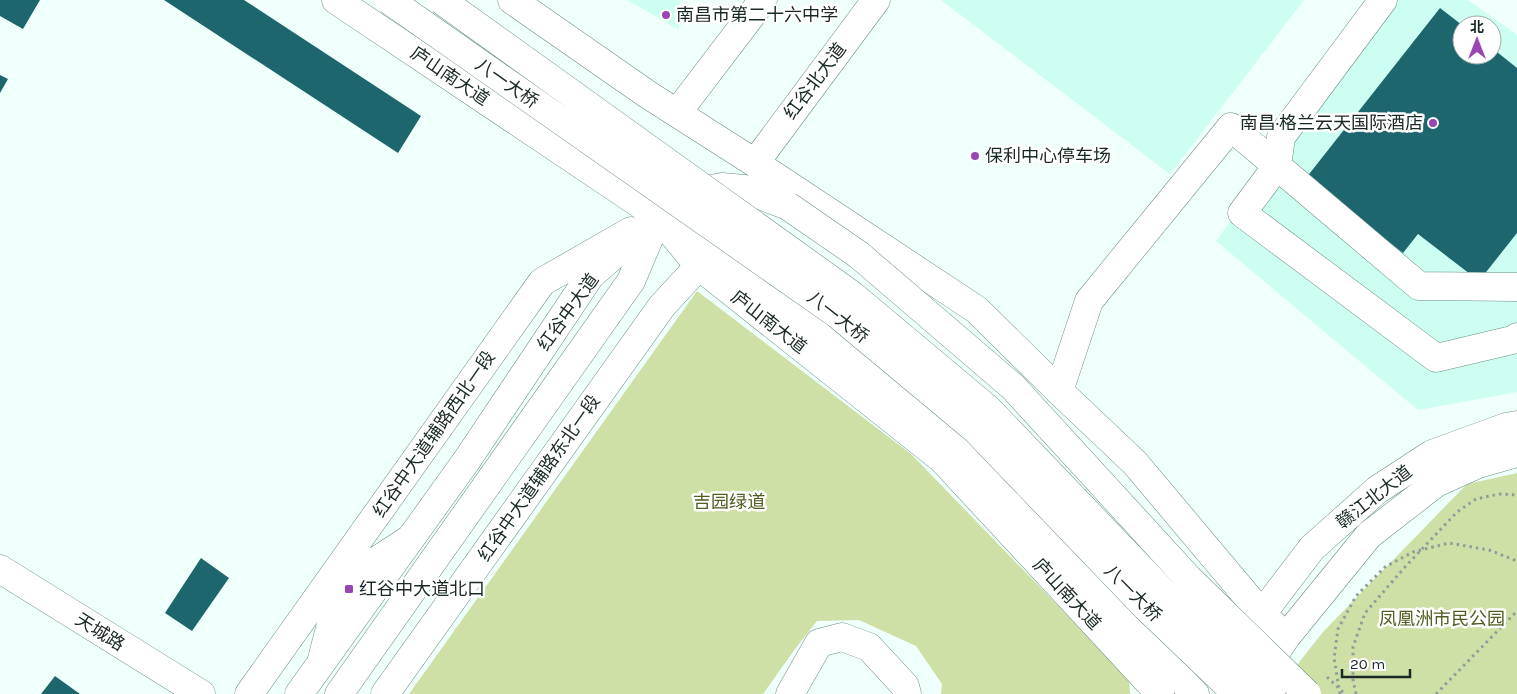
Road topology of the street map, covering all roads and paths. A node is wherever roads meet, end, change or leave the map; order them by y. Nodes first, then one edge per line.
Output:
1 (336, 0) edge
2 (389, 0) edge
3 (441, 0) edge
4 (512, 0) edge
5 (763, 0) edge
6 (876, 0) edge
7 (1383, 0) edge
8 (677, 113) junction
9 (755, 163) junction
10 (1277, 166) junction
11 (658, 216) junction
12 (699, 266) junction
13 (1517, 287) edge
14 (1517, 337) edge
15 (1058, 391) junction
16 (1517, 425) edge
17 (1517, 453) edge
18 (1517, 495) edge
19 (1517, 562) edge
20 (0, 569) edge
21 (1517, 611) edge
22 (1262, 614) junction
23 (1286, 637) junction
24 (201, 694) edge
25 (249, 694) edge
26 (299, 694) edge
27 (339, 694) edge
28 (385, 694) edge
29 (790, 694) edge
30 (907, 694) edge
31 (1160, 694) edge
32 (1195, 694) edge
33 (1206, 694) edge
34 (1236, 694) edge
35 (1248, 694) edge
36 (1271, 694) edge
37 (1307, 694) edge
38 (1340, 694) edge
39 (1356, 694) edge
40 (1436, 694) edge

1 - 11 main road, 庐山南大道
2 - 34 main road, 八一大桥, bridge
3 - 36 main road, 八一大桥, bridge
4 - 8 main road
5 - 8 main road
6 - 9 main road, 红谷北大道
7 - 10 main road
8 - 9 main road
9 - 15 main road
10 - 13 main road
10 - 14 main road
10 - 15 main road
11 - 12 main road, 庐山南大道
11 - 25 main road, 红谷中大道辅路西北一段
11 - 26 main road, 红谷中大道
11 - 27 main road, 红谷中大道
11 - 32 main road
11 - 37 main road, bridge
12 - 28 main road, 红谷中大道辅路东北一段
12 - 31 main road, 庐山南大道
15 - 22 main road
16 - 22 main road, 赣江北大道
17 - 23 main road, 赣江北大道
18 - 39 path
19 - 38 path, bridge
20 - 24 main road, 天城路
21 - 40 path
22 - 23 main road
22 - 33 main road, 赣江北大道
23 - 35 main road, 赣江北大道
29 - 30 main road

